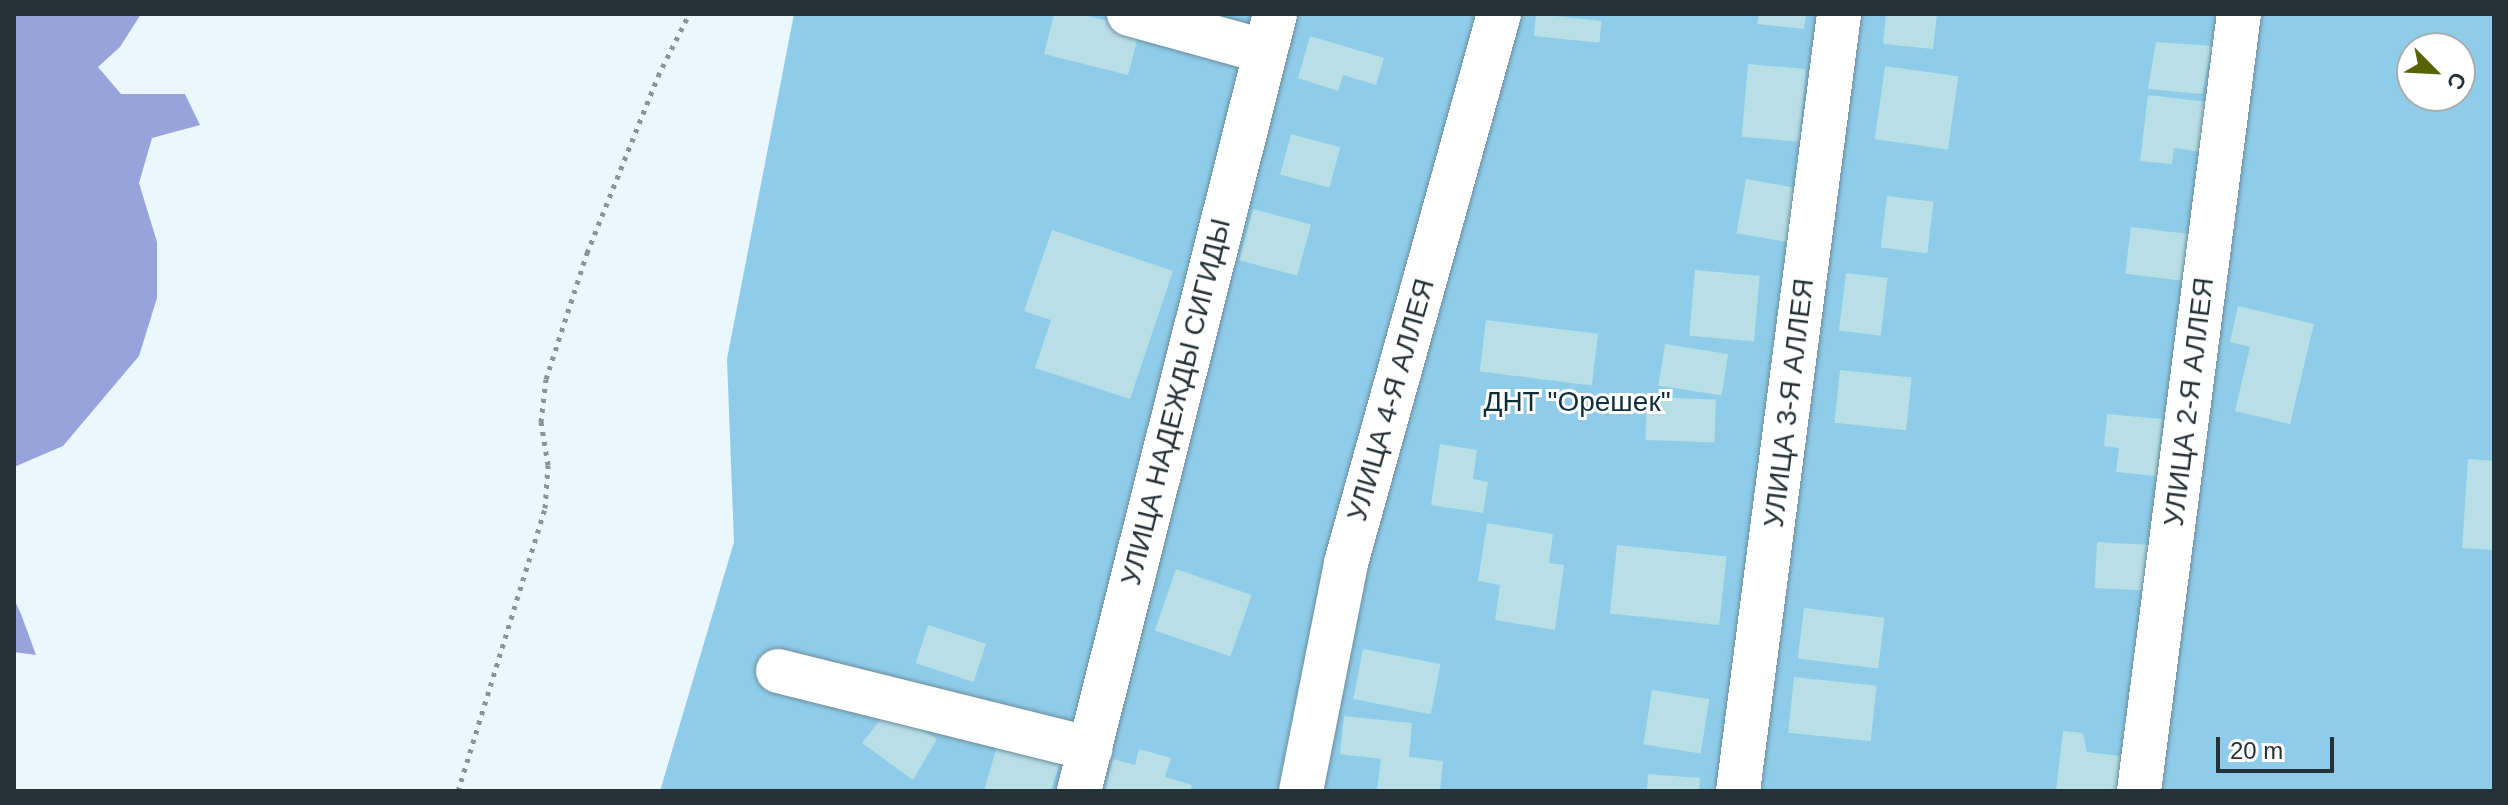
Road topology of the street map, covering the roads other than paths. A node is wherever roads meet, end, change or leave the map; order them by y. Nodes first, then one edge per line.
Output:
1 (1129, 14) edge
2 (1499, 14) edge
3 (1839, 14) edge
4 (2239, 14) edge
5 (1269, 32) edge
6 (778, 671) dead end
7 (1090, 749) junction
8 (1079, 791) edge
9 (1301, 791) edge
10 (1738, 791) edge
11 (2139, 791) edge

1 - 5 street
2 - 9 street, УЛИЦА 4-Я АЛЛЕЯ
3 - 10 street, УЛИЦА 3-Я АЛЛЕЯ
4 - 11 street, УЛИЦА 2-Я АЛЛЕЯ
5 - 7 street, УЛИЦА НАДЕЖДЫ СИГИДЫ
6 - 7 street
7 - 8 street, УЛИЦА НАДЕЖДЫ СИГИДЫ

